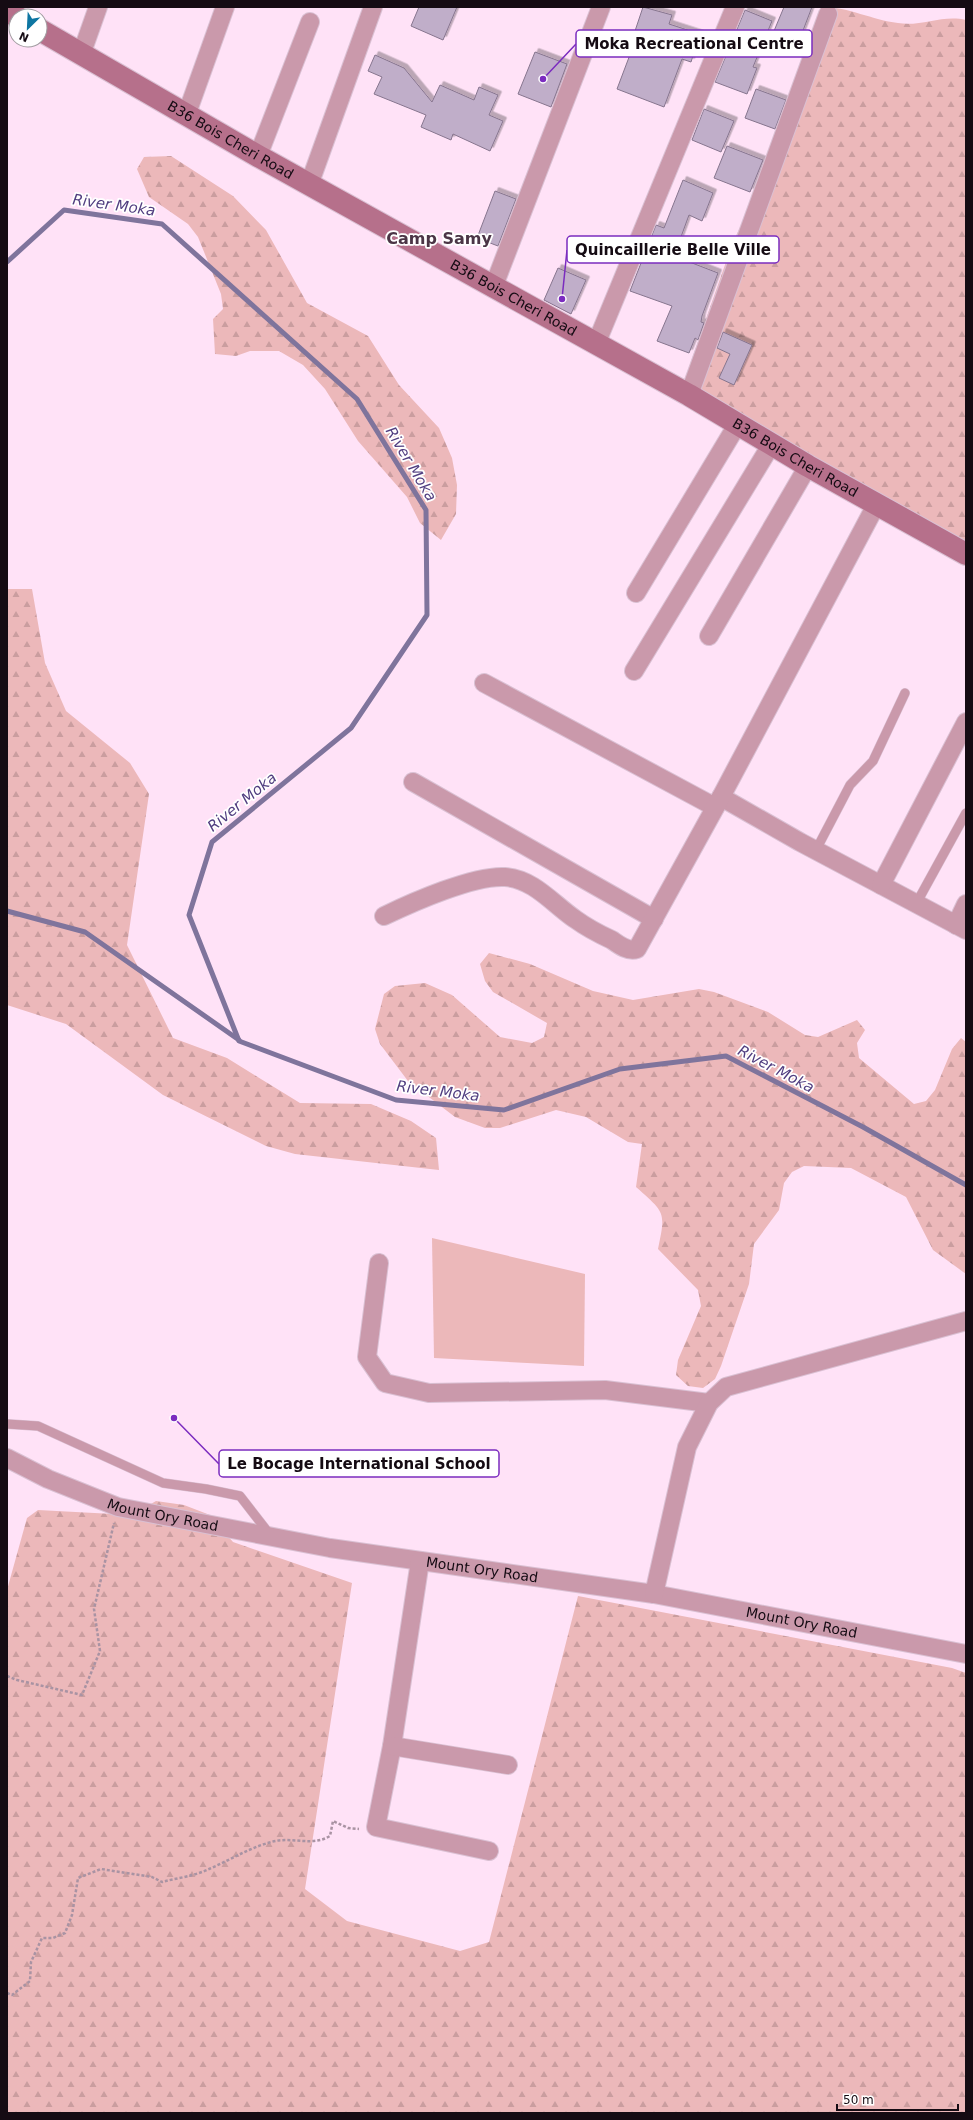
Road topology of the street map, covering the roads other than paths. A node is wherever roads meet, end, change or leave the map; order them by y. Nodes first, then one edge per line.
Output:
1 (98, 7) edge
2 (225, 7) edge
3 (373, 7) edge
4 (601, 7) edge
5 (735, 7) edge
6 (828, 14) dead end
7 (310, 22) dead end
8 (48, 35) edge
9 (81, 55) junction
10 (186, 116) junction
11 (258, 156) junction
12 (309, 185) junction
13 (493, 288) junction
14 (596, 344) junction
15 (689, 395) junction
16 (737, 425) junction
17 (771, 445) junction
18 (808, 466) junction
19 (876, 505) junction
20 (966, 554) edge
21 (636, 593) dead end
22 (709, 636) dead end
23 (634, 671) dead end
24 (484, 683) dead end
25 (906, 693) dead end
26 (966, 722) edge
27 (413, 782) dead end
28 (718, 802) junction
29 (966, 813) edge
30 (816, 850) junction
31 (881, 886) junction
32 (916, 904) junction
33 (966, 904) edge
34 (384, 916) dead end
35 (654, 919) junction
36 (961, 928) edge
37 (379, 1263) dead end
38 (966, 1321) edge
39 (709, 1403) junction
40 (7, 1424) edge
41 (7, 1458) edge
42 (271, 1537) junction
43 (420, 1561) junction
44 (654, 1594) junction
45 (966, 1654) edge
46 (392, 1746) junction
47 (508, 1766) dead end
48 (489, 1851) dead end

1 - 9 street
2 - 10 street
3 - 12 street
4 - 13 street
5 - 14 street
6 - 15 street
7 - 11 street
8 - 9 main road, B36 Bois Cheri Road
9 - 10 main road, B36 Bois Cheri Road
10 - 11 main road, B36 Bois Cheri Road
11 - 12 main road, B36 Bois Cheri Road
12 - 13 main road, B36 Bois Cheri Road
13 - 14 main road, B36 Bois Cheri Road
14 - 15 main road, B36 Bois Cheri Road
15 - 16 main road, B36 Bois Cheri Road
16 - 17 main road, B36 Bois Cheri Road
16 - 21 street
17 - 18 main road, B36 Bois Cheri Road
17 - 23 street
18 - 19 main road, B36 Bois Cheri Road
18 - 22 street
19 - 20 main road, B36 Bois Cheri Road
19 - 28 street
24 - 28 street
25 - 30 lane
26 - 31 street
27 - 35 street
28 - 30 street
28 - 35 street
29 - 32 lane
30 - 31 street
31 - 32 street
32 - 36 street
33 - 36 street
34 - 35 street
37 - 39 street
38 - 39 street
39 - 44 street
40 - 42 lane
41 - 42 street, Mount Ory Road
42 - 43 street, Mount Ory Road
43 - 44 street, Mount Ory Road
43 - 46 street
44 - 45 street, Mount Ory Road
46 - 47 street
46 - 48 street

